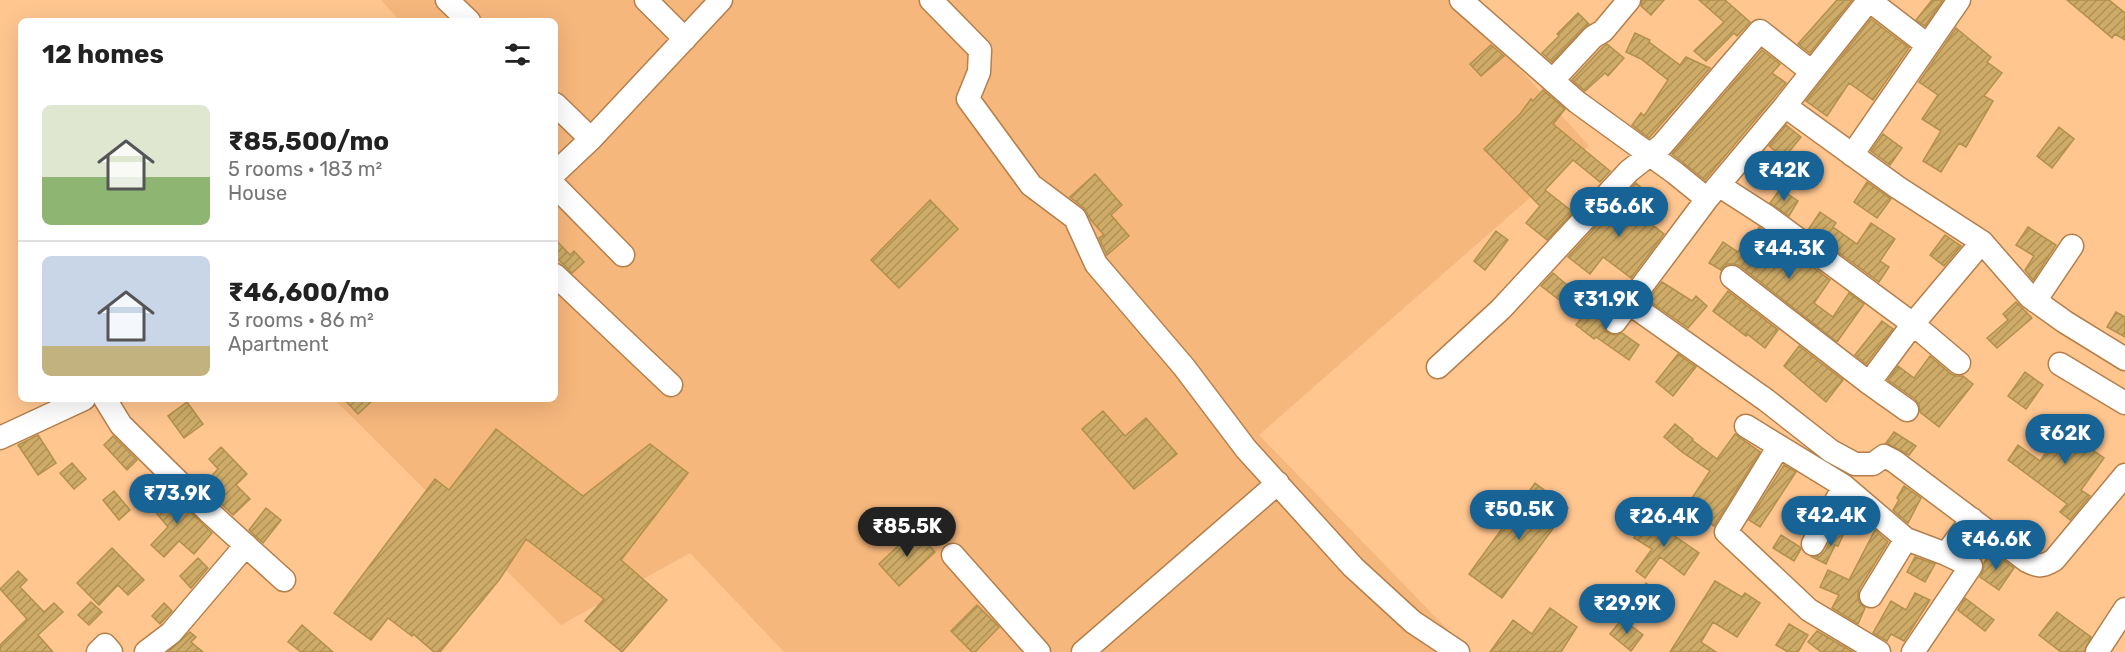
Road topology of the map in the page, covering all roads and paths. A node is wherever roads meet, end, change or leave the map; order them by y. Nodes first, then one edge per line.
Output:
1 (447, 0) edge
2 (646, 0) edge
3 (721, 0) edge
4 (931, 0) edge
5 (1461, 0) edge
6 (1629, 0) edge
7 (1869, 0) edge
8 (1959, 0) edge
9 (466, 18) edge
10 (685, 39) junction
11 (1926, 44) junction
12 (1812, 72) junction
13 (1552, 80) junction
14 (1785, 106) junction
15 (558, 107) edge
16 (591, 139) junction
17 (1650, 155) junction
18 (1852, 155) junction
19 (558, 170) edge
20 (558, 189) edge
21 (1714, 193) junction
22 (1982, 242) junction
23 (2072, 246) dead end
24 (623, 255) dead end
25 (1732, 277) dead end
26 (558, 278) edge
27 (2035, 301) junction
28 (1629, 303) junction
29 (1615, 322) dead end
30 (1913, 324) junction
31 (2125, 359) edge
32 (1959, 363) dead end
33 (2060, 364) dead end
34 (1438, 367) dead end
35 (1869, 382) junction
36 (671, 385) dead end
37 (78, 402) edge
38 (107, 402) edge
39 (2125, 403) edge
40 (1907, 411) dead end
41 (1746, 426) dead end
42 (0, 438) edge
43 (1779, 447) junction
44 (2125, 475) edge
45 (1278, 483) junction
46 (1844, 486) junction
47 (1972, 519) junction
48 (1906, 539) junction
49 (1813, 544) dead end
50 (246, 545) junction
51 (1946, 554) junction
52 (953, 555) dead end
53 (284, 580) dead end
54 (1870, 596) dead end
55 (2125, 609) edge
56 (2103, 650) edge
57 (98, 652) edge
58 (111, 652) edge
59 (146, 652) edge
60 (1039, 652) edge
61 (1083, 652) edge
62 (1458, 652) edge
63 (1879, 652) edge
64 (1913, 652) edge

1 - 9 street
2 - 10 street
3 - 10 street
4 - 45 street
5 - 13 street
6 - 13 street
7 - 11 street
7 - 12 street
8 - 11 street
10 - 16 street
11 - 18 street
12 - 14 street
12 - 17 street
13 - 17 street
14 - 18 street
14 - 21 street
15 - 16 street
16 - 19 street
17 - 21 street
17 - 34 street
18 - 22 street
20 - 24 street
21 - 28 street
21 - 30 street
22 - 27 street
22 - 30 street
23 - 27 street
25 - 35 street
26 - 36 street
27 - 31 street
28 - 29 street
28 - 47 street
30 - 32 street
30 - 35 street
33 - 39 street
35 - 40 street
37 - 42 street
38 - 50 street
41 - 43 street
43 - 46 street
43 - 63 street
44 - 47 street
45 - 61 street
45 - 62 street
46 - 48 street
46 - 49 street
47 - 51 street
48 - 51 street
48 - 54 street
50 - 53 street
50 - 59 street
51 - 64 street
52 - 60 street
55 - 56 street
57 - 58 street

